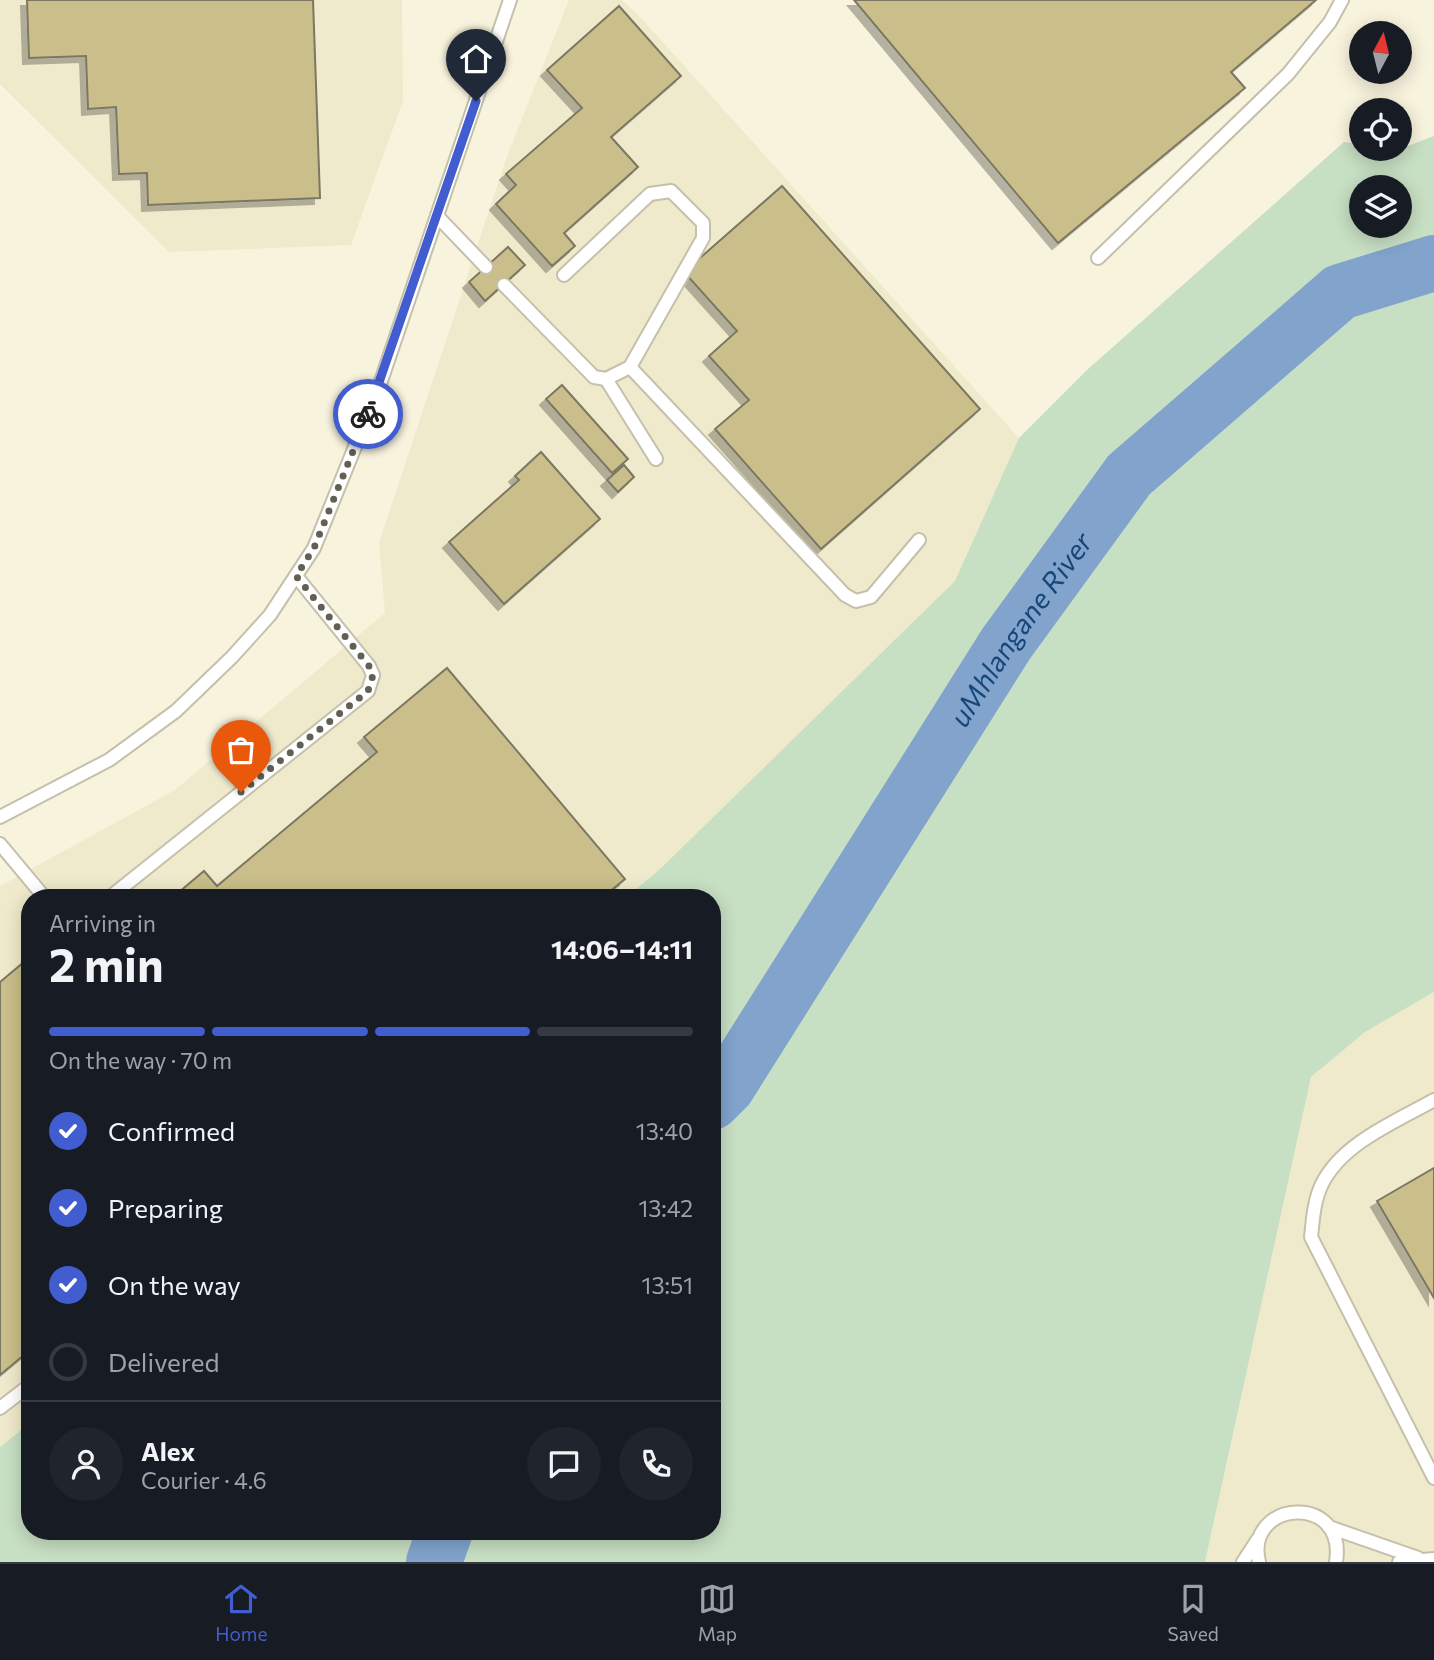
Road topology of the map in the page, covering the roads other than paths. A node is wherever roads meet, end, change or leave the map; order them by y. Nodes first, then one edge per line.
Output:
1 (510, 0) edge
2 (1342, 0) edge
3 (437, 216) junction
4 (1098, 258) dead end
5 (486, 267) dead end
6 (564, 275) dead end
7 (503, 285) dead end
8 (630, 367) junction
9 (606, 379) junction
10 (656, 459) dead end
11 (919, 540) dead end
12 (296, 576) junction
13 (0, 817) edge
14 (0, 844) edge
15 (38, 889) edge
16 (120, 889) edge
17 (1434, 1100) edge
18 (21, 1392) edge
19 (0, 1409) edge
20 (1434, 1478) edge
21 (1329, 1527) junction
22 (1262, 1532) junction
23 (1418, 1558) junction
24 (1434, 1559) edge
25 (1243, 1562) edge
26 (1259, 1562) edge
27 (1336, 1562) edge
28 (1399, 1562) edge

1 - 3 lane
2 - 4 lane
3 - 5 lane
3 - 12 lane
6 - 8 lane
7 - 9 lane
8 - 9 lane
8 - 11 lane
9 - 10 lane
12 - 13 lane
12 - 16 lane
14 - 15 lane
17 - 20 lane
18 - 19 lane
21 - 22 lane
21 - 23 lane
21 - 27 lane
22 - 25 lane
22 - 26 lane
23 - 24 lane
23 - 28 lane

